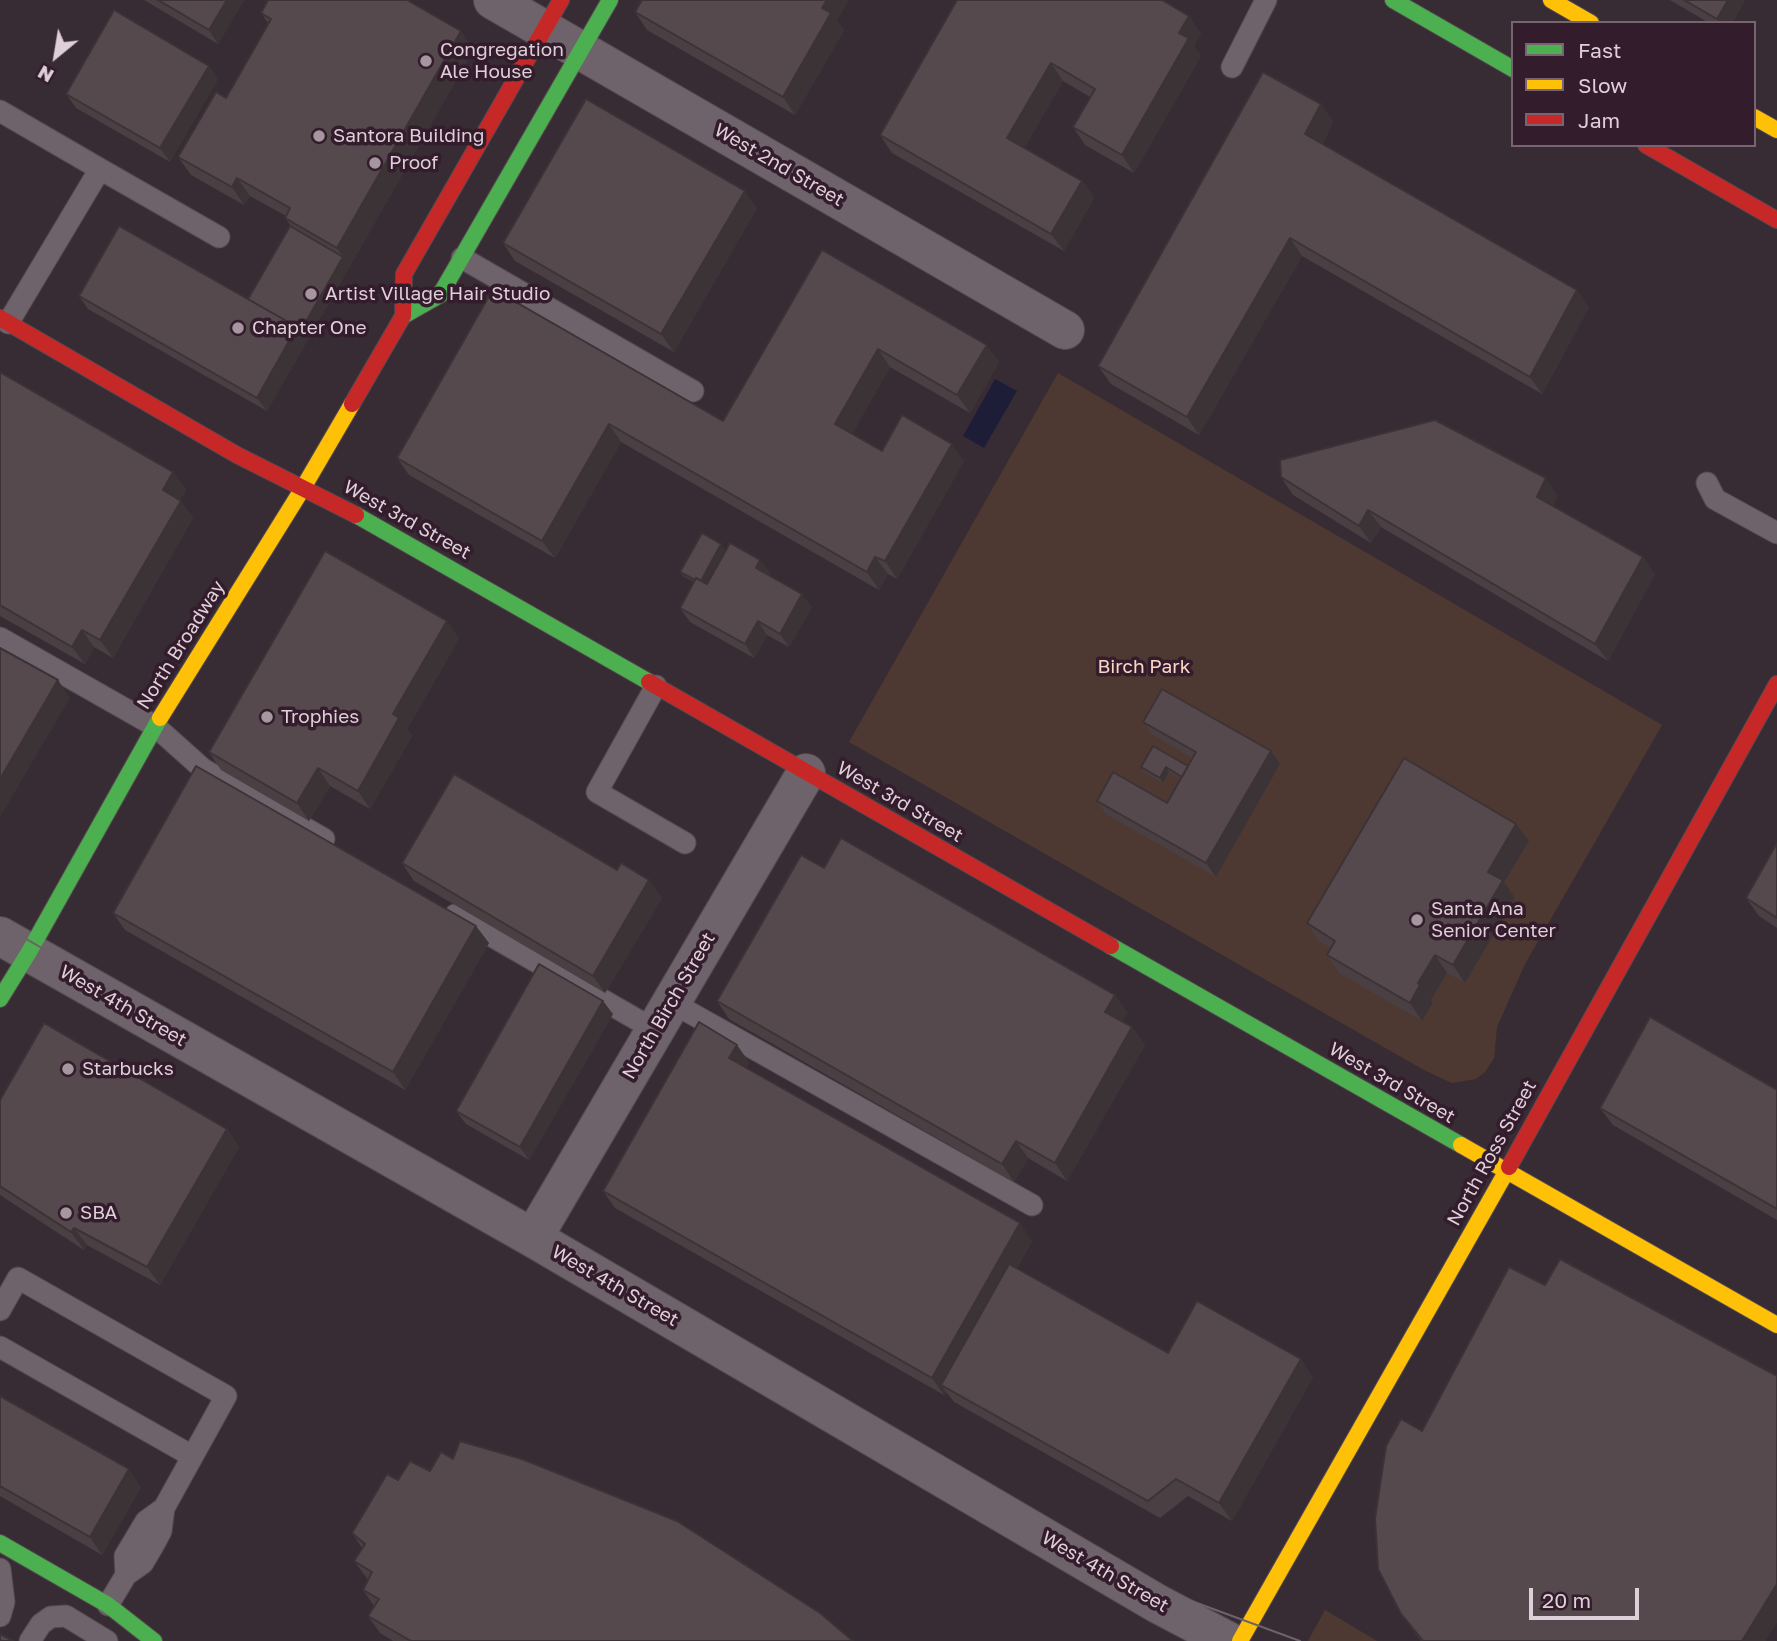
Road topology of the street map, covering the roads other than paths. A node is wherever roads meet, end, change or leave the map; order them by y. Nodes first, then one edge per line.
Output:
1 (493, 0) edge
2 (610, 0) edge
3 (1266, 0) edge
4 (1392, 0) edge
5 (1551, 0) edge
6 (552, 15) edge
7 (1588, 21) edge
8 (581, 51) junction
9 (1233, 67) dead end
10 (1511, 68) edge
11 (7, 114) edge
12 (1756, 118) edge
13 (1777, 130) edge
14 (1649, 147) edge
15 (100, 169) junction
16 (1777, 220) edge
17 (219, 237) dead end
18 (462, 258) junction
19 (403, 316) junction
20 (4, 320) edge
21 (1065, 330) dead end
22 (693, 391) dead end
23 (1707, 483) dead end
24 (303, 488) junction
25 (1777, 533) edge
26 (0, 638) edge
27 (1777, 684) edge
28 (656, 686) junction
29 (155, 726) junction
30 (806, 773) junction
31 (685, 843) dead end
32 (336, 846) edge
33 (433, 902) edge
34 (14, 944) edge
35 (0, 999) edge
36 (663, 1016) junction
37 (1506, 1172) junction
38 (1032, 1205) dead end
39 (533, 1238) junction
40 (0, 1310) edge
41 (1777, 1325) edge
42 (0, 1347) edge
43 (192, 1456) junction
44 (0, 1543) edge
45 (0, 1569) edge
46 (108, 1605) junction
47 (0, 1616) edge
48 (30, 1641) edge
49 (107, 1641) edge
50 (154, 1641) edge
51 (1228, 1641) edge
52 (1240, 1641) edge

1 - 6 street, West 2nd Street
2 - 8 street
3 - 9 lane
4 - 10 street
5 - 7 street
6 - 8 street, West 2nd Street
6 - 19 street, North Broadway
8 - 18 street
8 - 21 street, West 2nd Street
11 - 15 lane
12 - 13 street
14 - 16 street
15 - 17 lane
15 - 20 lane
18 - 19 street
18 - 22 lane
19 - 24 street, North Broadway
20 - 24 street, West 3rd Street
23 - 25 lane
24 - 28 street, West 3rd Street
24 - 29 street, North Broadway
26 - 29 lane
27 - 37 street, North Ross Street
28 - 30 street, West 3rd Street
28 - 31 lane
29 - 32 lane
29 - 34 street, North Broadway
30 - 36 street, North Birch Street
30 - 37 street, West 3rd Street
33 - 36 lane
34 - 35 street, North Broadway
34 - 39 street, West 4th Street
36 - 38 lane
36 - 39 street, North Birch Street
37 - 41 street, West 3rd Street
37 - 52 street, North Ross Street
39 - 51 street, West 4th Street
40 - 43 lane
42 - 43 lane
43 - 46 lane
44 - 46 street
45 - 47 lane
46 - 50 street
48 - 49 lane

